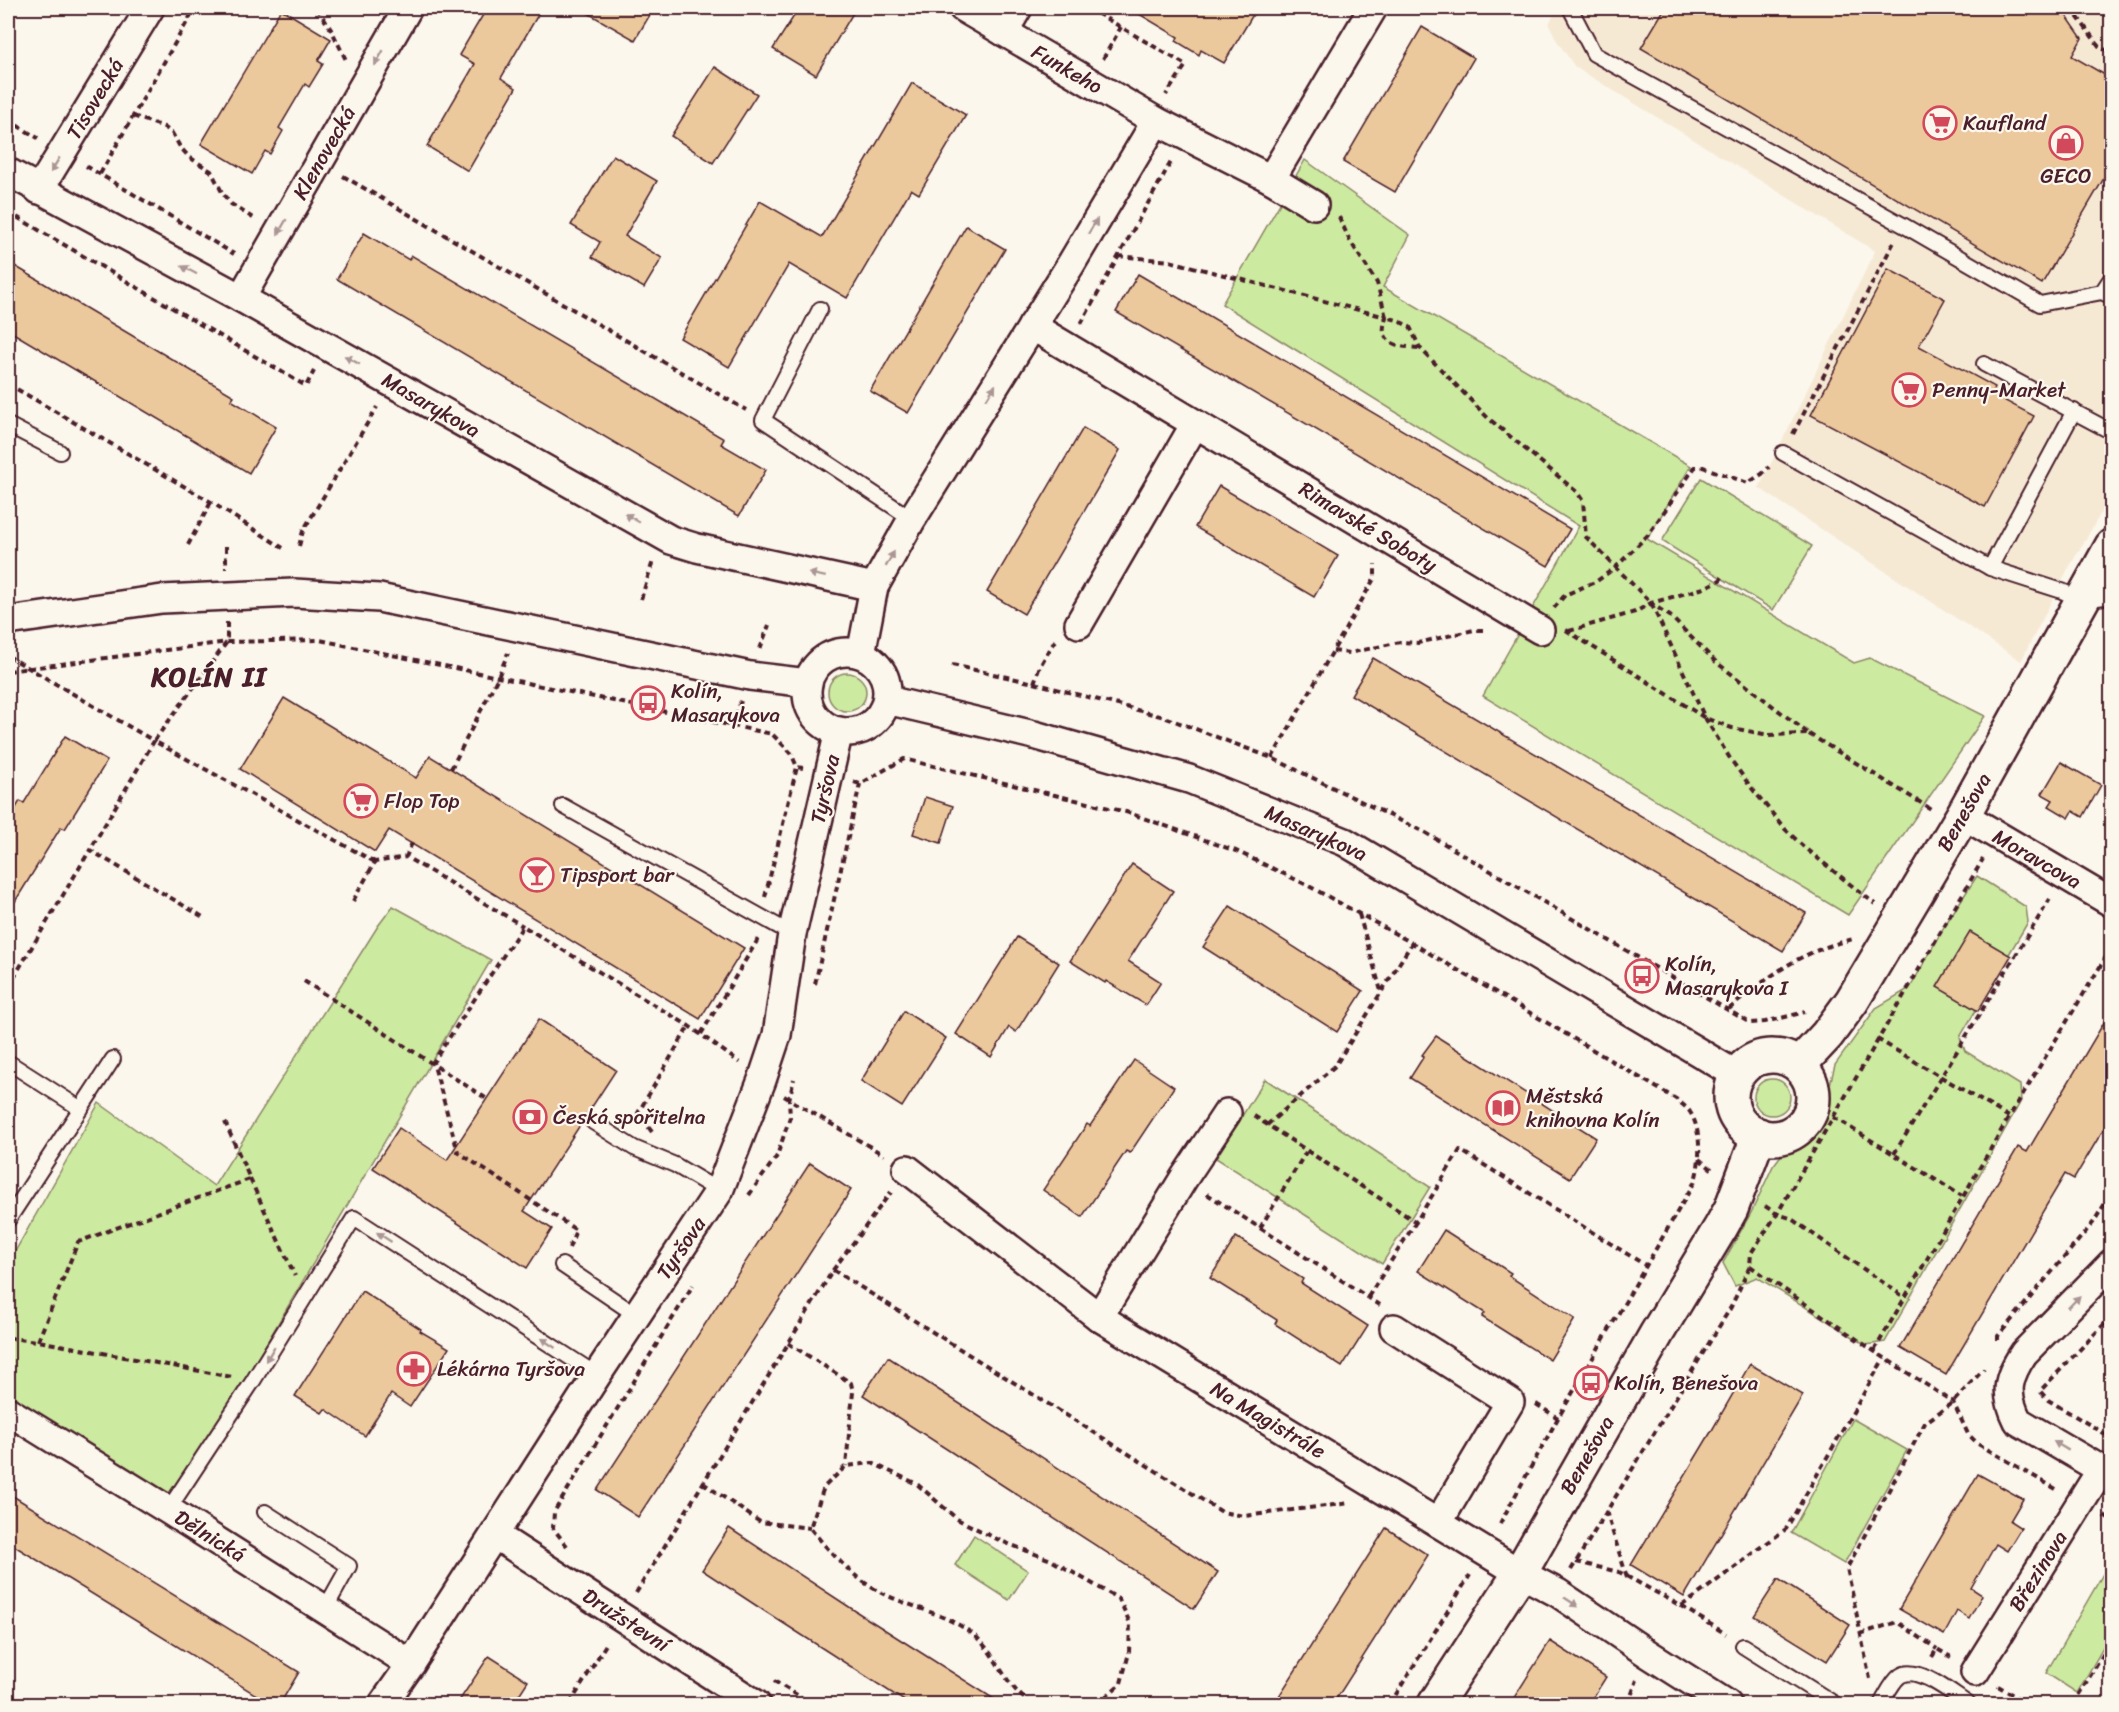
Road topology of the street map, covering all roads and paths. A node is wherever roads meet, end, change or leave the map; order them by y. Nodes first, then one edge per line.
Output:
1 (150, 8) edge
2 (195, 8) edge
3 (317, 8) edge
4 (408, 8) edge
5 (963, 8) edge
6 (1018, 8) edge
7 (1088, 8) edge
8 (1373, 8) edge
9 (1570, 8) edge
10 (2071, 8) edge
11 (1121, 27) junction
12 (1004, 32) junction
13 (2112, 54) edge
14 (1100, 65) dead end
15 (350, 66) dead end
16 (1159, 111) junction
17 (133, 116) junction
18 (8, 120) edge
19 (1185, 136) junction
20 (63, 152) junction
21 (319, 162) junction
22 (8, 172) edge
23 (100, 174) junction
24 (1271, 179) junction
25 (39, 190) junction
26 (1314, 205) joint
27 (8, 212) edge
28 (265, 224) dead end
29 (1903, 225) junction
30 (1118, 256) junction
31 (240, 257) dead end
32 (2112, 276) edge
33 (2107, 295) edge
34 (241, 298) junction
35 (820, 309) dead end
36 (1386, 316) junction
37 (1080, 325) dead end
38 (1032, 326) junction
39 (328, 347) junction
40 (1420, 348) junction
41 (1984, 364) dead end
42 (392, 383) junction
43 (8, 384) edge
44 (2074, 411) junction
45 (763, 420) junction
46 (1195, 424) junction
47 (8, 425) edge
48 (2112, 432) edge
49 (60, 452) dead end
50 (1783, 453) junction
51 (211, 502) junction
52 (912, 519) junction
53 (661, 534) junction
54 (1385, 538) junction
55 (188, 545) dead end
56 (299, 546) dead end
57 (2112, 546) edge
58 (283, 548) dead end
59 (1616, 567) junction
60 (1990, 568) junction
61 (1725, 574) dead end
62 (874, 587) junction
63 (641, 598) dead end
64 (2097, 598) edge
65 (1651, 603) junction
66 (8, 621) edge
67 (1079, 624) joint
68 (1543, 624) junction
69 (520, 628) junction
70 (1485, 630) dead end
71 (1568, 631) junction
72 (227, 642) junction
73 (1333, 651) junction
74 (861, 654) junction
75 (8, 656) edge
76 (29, 668) junction
77 (8, 671) edge
78 (498, 677) junction
79 (808, 683) junction
80 (1034, 683) dead end
81 (887, 700) junction
82 (1705, 718) junction
83 (839, 731) junction
84 (1809, 734) junction
85 (154, 741) junction
86 (1272, 758) dead end
87 (451, 769) dead end
88 (829, 775) junction
89 (860, 784) junction
90 (563, 806) dead end
91 (1949, 813) junction
92 (1994, 834) junction
93 (412, 843) dead end
94 (90, 850) junction
95 (406, 857) junction
96 (375, 862) junction
97 (2054, 893) dead end
98 (353, 901) dead end
99 (2112, 903) edge
100 (1879, 907) dead end
101 (1359, 914) junction
102 (203, 917) dead end
103 (523, 926) junction
104 (792, 934) junction
105 (1863, 936) dead end
106 (1412, 943) junction
107 (2112, 947) edge
108 (304, 981) dead end
109 (8, 987) edge
110 (815, 987) dead end
111 (1381, 992) junction
112 (1813, 1006) dead end
113 (689, 1026) junction
114 (1877, 1039) junction
115 (113, 1059) dead end
116 (8, 1062) edge
117 (433, 1062) junction
118 (1799, 1065) junction
119 (1737, 1075) junction
120 (1942, 1077) junction
121 (795, 1078) dead end
122 (762, 1080) junction
123 (487, 1099) dead end
124 (789, 1100) junction
125 (81, 1109) junction
126 (1227, 1113) joint
127 (2009, 1116) junction
128 (1833, 1117) junction
129 (225, 1122) dead end
130 (593, 1122) dead end
131 (1267, 1125) junction
132 (1759, 1135) junction
133 (1306, 1152) junction
134 (1894, 1155) junction
135 (1699, 1159) junction
136 (675, 1165) junction
137 (907, 1169) junction
138 (1184, 1178) junction
139 (250, 1179) junction
140 (1739, 1189) junction
141 (719, 1191) junction
142 (2112, 1192) edge
143 (1962, 1196) junction
144 (745, 1201) dead end
145 (1777, 1214) junction
146 (8, 1220) edge
147 (1416, 1222) junction
148 (1260, 1228) junction
149 (2112, 1263) edge
150 (562, 1265) joint
151 (1646, 1266) junction
152 (1750, 1266) junction
153 (833, 1270) junction
154 (695, 1282) dead end
155 (304, 1297) junction
156 (1368, 1297) junction
157 (1904, 1297) junction
158 (636, 1315) junction
159 (2112, 1316) edge
160 (1099, 1317) junction
161 (1391, 1319) joint
162 (8, 1338) edge
163 (38, 1341) junction
164 (788, 1343) junction
165 (1998, 1345) dead end
166 (1874, 1352) junction
167 (1884, 1358) junction
168 (1991, 1361) dead end
169 (597, 1375) junction
170 (253, 1381) junction
171 (1528, 1399) dead end
172 (1953, 1402) junction
173 (8, 1411) edge
174 (1558, 1418) junction
175 (2112, 1438) edge
176 (846, 1466) junction
177 (2107, 1473) edge
178 (703, 1483) junction
179 (1396, 1497) junction
180 (2081, 1503) junction
181 (168, 1510) junction
182 (1606, 1511) junction
183 (265, 1512) dead end
184 (2112, 1521) edge
185 (1438, 1523) junction
186 (810, 1528) junction
187 (495, 1535) junction
188 (574, 1551) dead end
189 (1485, 1551) junction
190 (1576, 1562) junction
191 (1520, 1573) junction
192 (1628, 1577) junction
193 (627, 1586) dead end
194 (636, 1592) junction
195 (1558, 1593) junction
196 (646, 1599) dead end
197 (1681, 1606) junction
198 (325, 1609) junction
199 (621, 1617) junction
200 (1860, 1634) junction
201 (2112, 1641) edge
202 (1743, 1646) joint
203 (1937, 1649) dead end
204 (411, 1664) junction
205 (1975, 1672) dead end
206 (773, 1680) dead end
207 (1870, 1681) dead end
208 (383, 1704) edge
209 (570, 1704) edge
210 (756, 1704) edge
211 (812, 1704) edge
212 (1033, 1704) edge
213 (1098, 1704) edge
214 (1390, 1704) edge
215 (1435, 1704) edge
216 (1727, 1704) edge
217 (1835, 1704) edge
218 (1881, 1704) edge
219 (1968, 1704) edge
220 (2073, 1704) edge

1 - 20 street, Tisovecká
2 - 17 path
3 - 15 path
4 -> 21 street, Klenovecká
5 - 12 street
6 - 12 street
7 - 11 path
8 - 24 street
9 - 29 lane
10 - 13 path
11 - 14 path
11 - 16 path
12 - 16 street, Funkeho
16 - 19 street, Funkeho
38 -> 16 street
17 - 23 path
17 - 28 path
18 - 20 path
19 - 24 street, Funkeho
19 - 30 path
20 - 23 path
20 -> 25 street, Tisovecká
21 -> 34 street, Klenovecká
21 - 45 path
22 - 25 street, Masarykova
23 - 31 path
24 - 26 street, Funkeho
34 -> 25 street, Masarykova
26 - 36 path
27 - 39 path
29 - 33 lane
29 - 50 path
30 - 36 path
30 - 37 path
32 - 33 lane
34 - 39 street, Masarykova
35 - 45 lane
36 - 40 path
36 - 40 path
38 - 46 street, Rimavské Soboty
52 -> 38 street
42 -> 39 street, Masarykova
40 - 59 path
41 - 44 lane
53 -> 42 street, Masarykova
42 - 56 path
43 - 51 path
44 - 48 lane
44 - 60 lane
45 - 52 lane
46 - 54 street, Rimavské Soboty
46 - 67 street
47 - 49 lane
50 - 59 path
50 - 60 lane
51 - 55 path
51 - 58 path
62 -> 52 street
62 -> 53 street, Masarykova
53 - 63 path
54 - 68 street, Rimavské Soboty
54 - 73 path
57 - 64 street, Benešova
59 - 65 path
59 - 68 path
60 - 64 lane
61 - 65 path
62 - 74 street
64 - 91 street, Benešova
65 - 71 path
65 - 82 path
65 - 84 path
66 - 69 street
67 - 80 path
68 - 71 path
69 - 78 path
69 - 79 street
70 - 73 path
71 - 82 path
72 - 76 path
72 - 78 path
72 - 85 path
73 - 86 path
74 - 79 street
74 - 81 street
75 - 76 path
76 - 77 path
76 - 85 path
78 - 87 path
78 - 88 path
79 - 83 street
81 - 83 street
81 - 119 street, Masarykova
82 - 84 path
82 - 100 path
83 - 88 street, Tyršova
84 - 91 path
85 - 94 path
85 - 96 path
88 - 89 path
88 - 104 street, Tyršova
89 - 101 path
89 - 110 path
90 - 104 lane
91 - 92 street, Moravcova
91 - 118 street, Benešova
92 - 99 street, Moravcova
92 - 114 path
93 - 95 path
94 - 102 path
94 - 109 path
95 - 96 path
95 - 103 path
96 - 98 path
97 - 120 path
101 - 106 path
101 - 111 path
103 - 113 path
103 - 117 path
104 - 122 street, Tyršova
105 - 112 path
106 - 111 path
106 - 135 path
107 - 127 path
108 - 117 path
111 - 131 path
113 - 122 path
113 - 136 path
114 - 120 path
114 - 128 path
115 - 125 lane
116 - 125 lane
117 - 123 path
117 - 150 path
118 - 119 street
118 - 132 street
119 - 132 street
120 - 127 path
120 - 134 path
121 - 124 path
122 - 124 path
122 - 141 street, Tyršova
124 - 137 path
124 - 144 path
125 - 146 lane
126 - 131 path
126 - 138 street
127 - 143 path
128 - 134 path
128 - 145 path
129 - 139 path
130 - 136 lane
131 - 133 path
132 - 140 street, Benešova
133 - 147 path
133 - 148 path
134 - 143 path
135 - 140 path
135 - 151 path
136 - 141 lane
137 - 153 path
137 - 160 street, Na Magistrále
138 - 148 path
138 - 160 street
139 - 155 path
139 - 163 path
140 - 145 path
140 - 191 street, Benešova
141 - 158 street, Tyršova
142 - 165 path
143 - 157 path
145 - 152 path
145 - 157 path
147 - 151 path
147 - 156 path
148 - 156 path
177 -> 149 street
150 - 158 lane
151 - 174 path
152 - 166 path
152 - 182 path
153 - 164 path
153 - 179 path
154 - 188 path
169 -> 155 lane
155 -> 170 lane
156 - 161 path
157 - 166 path
158 - 169 street, Tyršova
159 - 175 path
160 - 179 street, Na Magistrále
161 - 185 street
162 - 163 path
163 - 170 path
164 - 176 path
164 - 178 path
166 - 167 path
167 - 172 path
167 - 197 path
168 - 172 path
169 - 187 street, Tyršova
170 - 181 lane
171 - 174 path
172 - 180 path
172 - 200 path
173 - 181 street, Dělnická
174 - 189 path
176 - 186 path
176 - 213 path
177 - 180 street, Březinova
178 - 186 path
178 - 194 path
179 - 185 street, Na Magistrále
180 - 184 path
180 - 205 street, Březinova
181 - 198 street, Dělnická
182 - 190 path
182 - 192 path
183 - 198 lane
185 - 189 street, Na Magistrále
186 - 212 path
187 - 199 street, Družstevní
187 - 204 street, Tyršova
189 - 191 street, Na Magistrále
189 - 214 path
190 - 192 path
190 - 195 path
191 - 195 street, Na Magistrále
191 - 215 street, Benešova
192 - 197 path
193 - 194 path
194 - 196 path
194 - 199 path
195 -> 216 street, Na Magistrále
197 - 202 path
198 - 204 street, Dělnická
199 - 209 path
199 - 210 street, Družstevní
200 - 203 path
200 - 207 path
201 - 220 path
202 - 217 lane
204 - 208 street, Tyršova
206 - 211 path
218 - 219 lane

